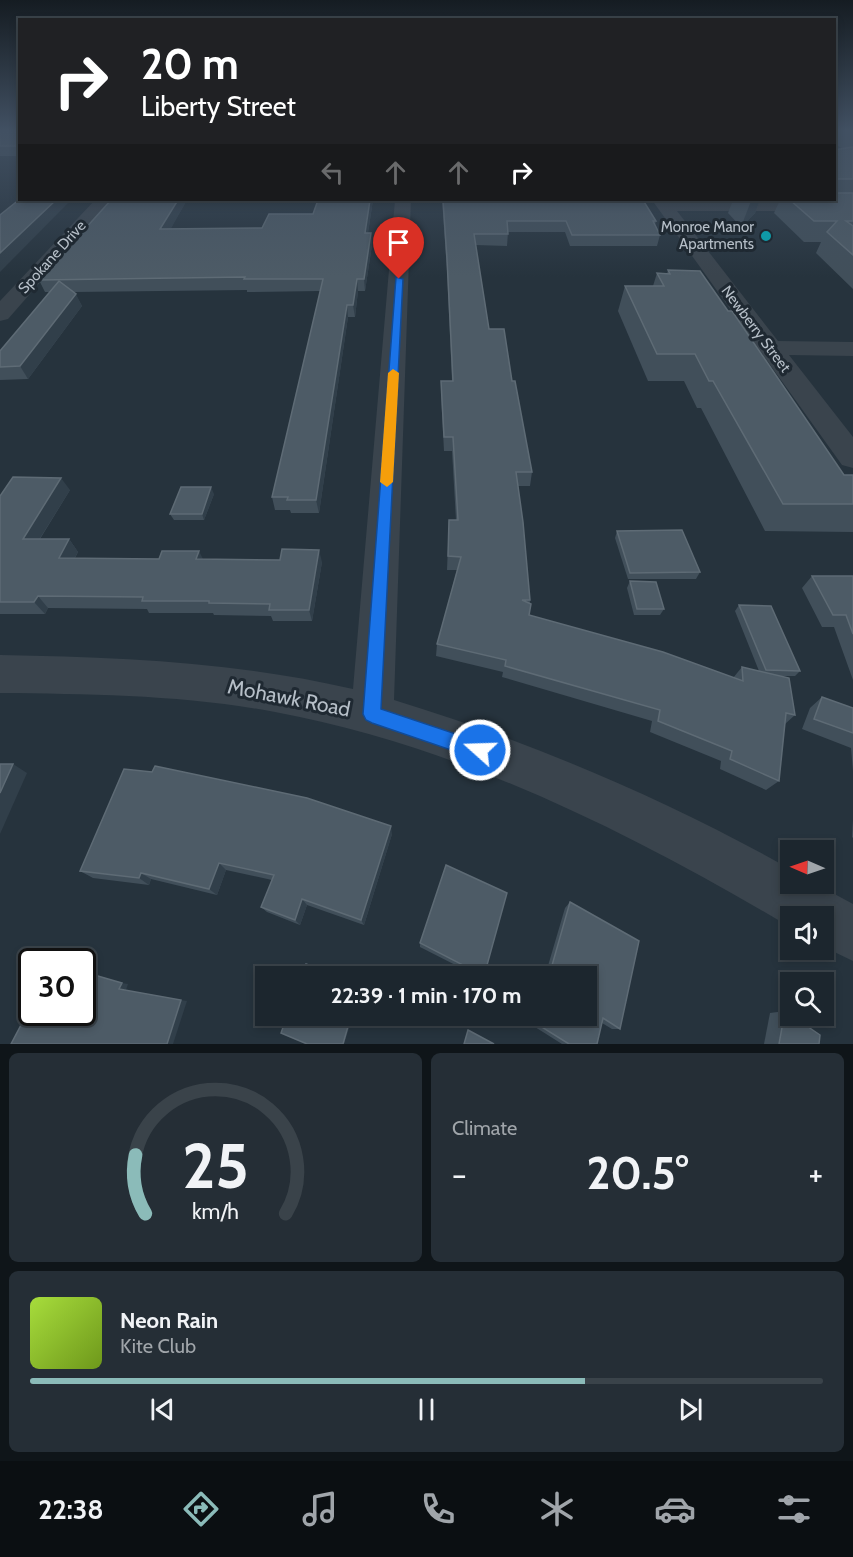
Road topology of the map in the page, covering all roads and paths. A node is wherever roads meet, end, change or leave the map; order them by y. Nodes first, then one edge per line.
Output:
1 (103, 201) edge
2 (403, 201) edge
3 (662, 203) edge
4 (853, 206) edge
5 (0, 314) edge
6 (771, 348) junction
7 (853, 349) edge
8 (853, 458) edge
9 (0, 674) edge
10 (372, 714) junction
11 (804, 906) edge
12 (834, 923) edge
13 (853, 934) edge

1 - 5 street, Spokane Drive
2 - 10 street
3 - 4 street
3 - 6 street, Newberry Street
6 - 7 street
6 - 8 street, Newberry Street
9 - 10 street, Mohawk Road
10 - 11 street, Mohawk Road
12 - 13 street, Mohawk Road

